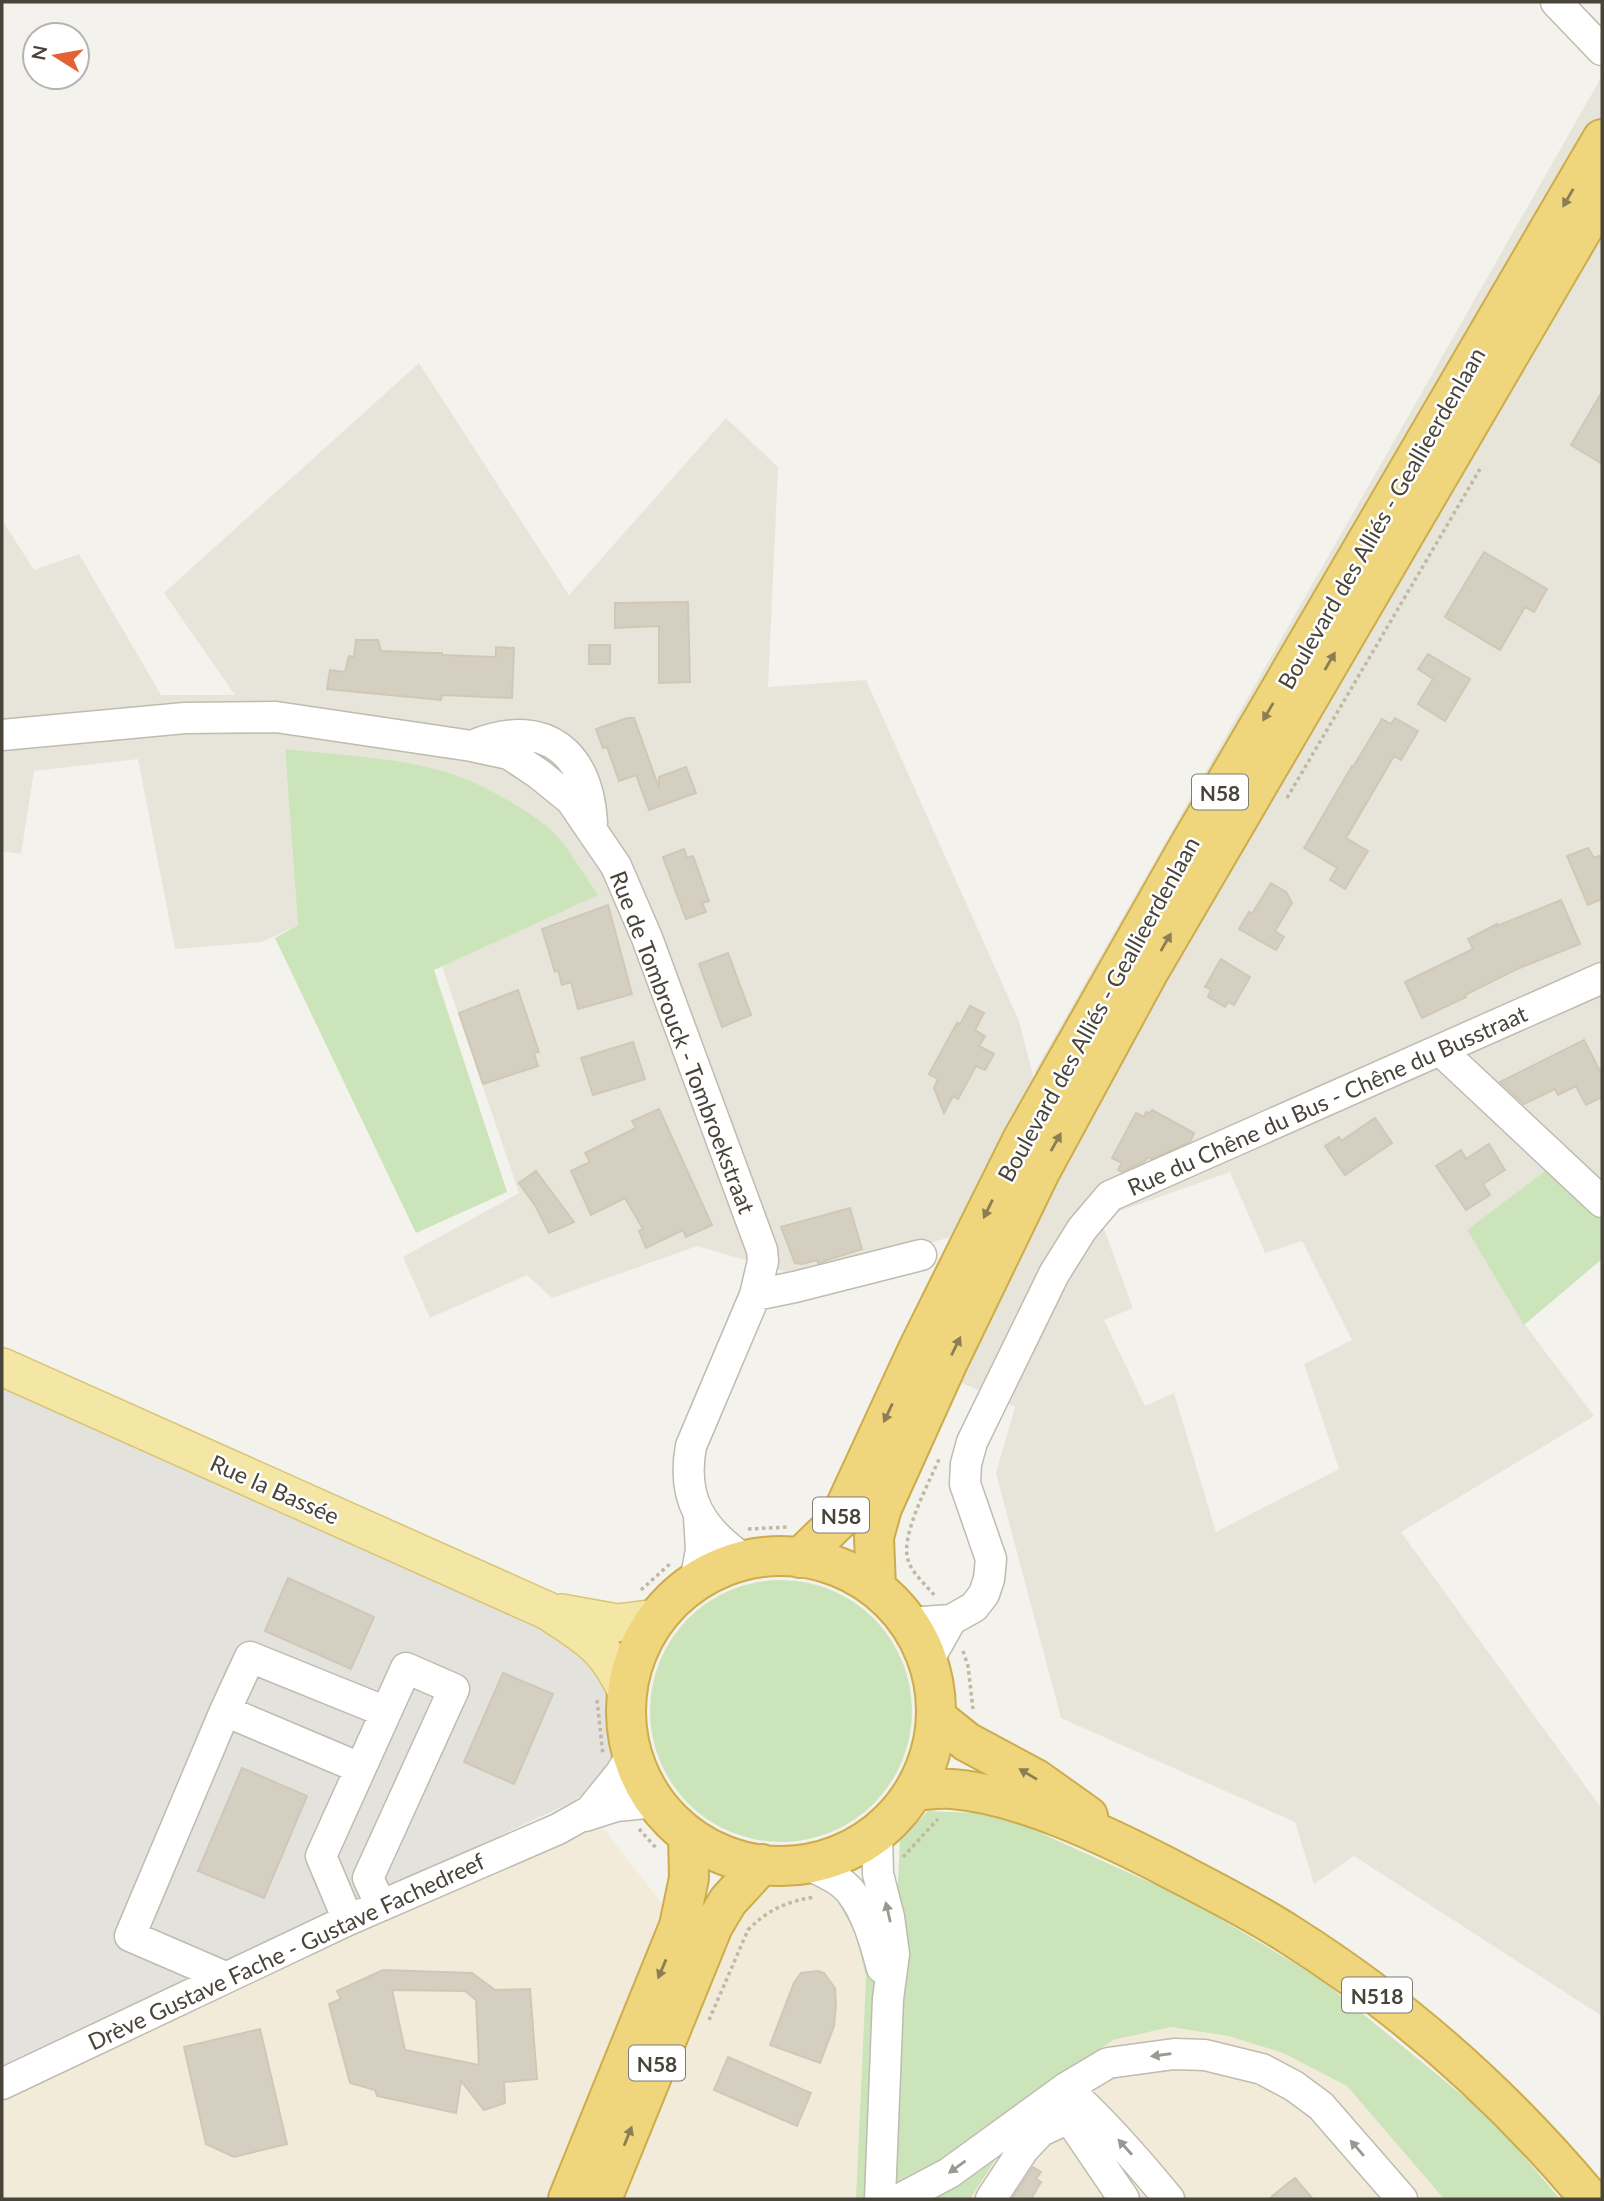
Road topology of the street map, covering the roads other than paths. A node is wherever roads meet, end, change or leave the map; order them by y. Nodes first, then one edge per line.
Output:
1 (1556, 2) edge
2 (1602, 50) edge
3 (1602, 139) edge
4 (1602, 196) edge
5 (2, 735) edge
6 (1602, 978) edge
7 (1440, 1050) junction
8 (1602, 1202) edge
9 (921, 1255) dead end
10 (755, 1295) junction
11 (2, 1367) edge
12 (705, 1529) junction
13 (794, 1543) junction
14 (745, 1560) junction
15 (695, 1582) junction
16 (876, 1588) junction
17 (647, 1605) junction
18 (548, 1611) junction
19 (951, 1620) junction
20 (909, 1623) junction
21 (928, 1661) junction
22 (612, 1694) junction
23 (225, 1711) junction
24 (386, 1712) junction
25 (937, 1718) junction
26 (632, 1755) junction
27 (360, 1768) junction
28 (933, 1790) junction
29 (613, 1796) junction
30 (656, 1802) junction
31 (877, 1833) junction
32 (688, 1835) junction
33 (1122, 1844) junction
34 (762, 1864) junction
35 (807, 1864) junction
36 (381, 1906) junction
37 (348, 1920) junction
38 (225, 1977) junction
39 (888, 2000) junction
40 (2, 2084) edge
41 (1072, 2102) junction
42 (1112, 2193) edge
43 (568, 2199) edge
44 (602, 2199) edge
45 (888, 2199) edge
46 (991, 2199) edge
47 (1169, 2199) edge
48 (1402, 2199) edge
49 (1590, 2199) edge

1 - 2 street
3 -> 13 highway, Boulevard des Alliés - Geallieerdenlaan / N58
16 -> 4 highway, Boulevard des Alliés - Geallieerdenlaan / N58
5 - 10 street, Rue de Tombrouck - Tombroekstraat
6 - 7 street, Rue du Chêne du Bus - Chêne du Busstraat
7 - 8 street
7 - 19 street, Rue du Chêne du Bus - Chêne du Busstraat
9 - 10 street
10 - 12 street, Rue de Tombrouck - Tombroekstraat
11 - 18 main road, Rue la Bassée
12 - 14 street
12 - 15 street, Rue de Tombrouck - Tombroekstraat
13 - 14 highway
13 - 16 highway
14 - 15 highway
15 - 17 highway
16 - 20 highway
17 - 18 main road, Rue la Bassée
17 - 22 highway
18 - 22 main road, Rue la Bassée
19 - 20 street
19 - 21 street, Rue du Chêne du Bus - Chêne du Busstraat
20 - 21 highway
21 - 25 highway
22 - 26 highway
23 - 24 street
23 - 27 street
23 - 38 street
24 - 27 street
24 - 36 street
25 - 28 highway
33 -> 25 highway, N518
26 - 29 street, Drève Gustave Fache - Gustave Fachedreef
26 - 30 highway
27 - 37 street
28 - 31 highway
28 - 33 highway, N518
29 - 30 street
29 - 36 street, Drève Gustave Fache - Gustave Fachedreef
30 - 32 highway
31 - 35 highway
39 -> 31 street
32 - 34 highway
32 -> 43 highway, N58
33 - 49 highway, N518
34 - 35 highway
44 -> 34 highway, N58
35 - 39 street
36 - 37 street, Drève Gustave Fache - Gustave Fachedreef
37 - 38 street, Drève Gustave Fache - Gustave Fachedreef
38 - 40 street, Drève Gustave Fache - Gustave Fachedreef
39 - 45 street
41 - 42 street
41 -> 45 street
41 - 46 street
47 -> 41 street
48 -> 41 street

